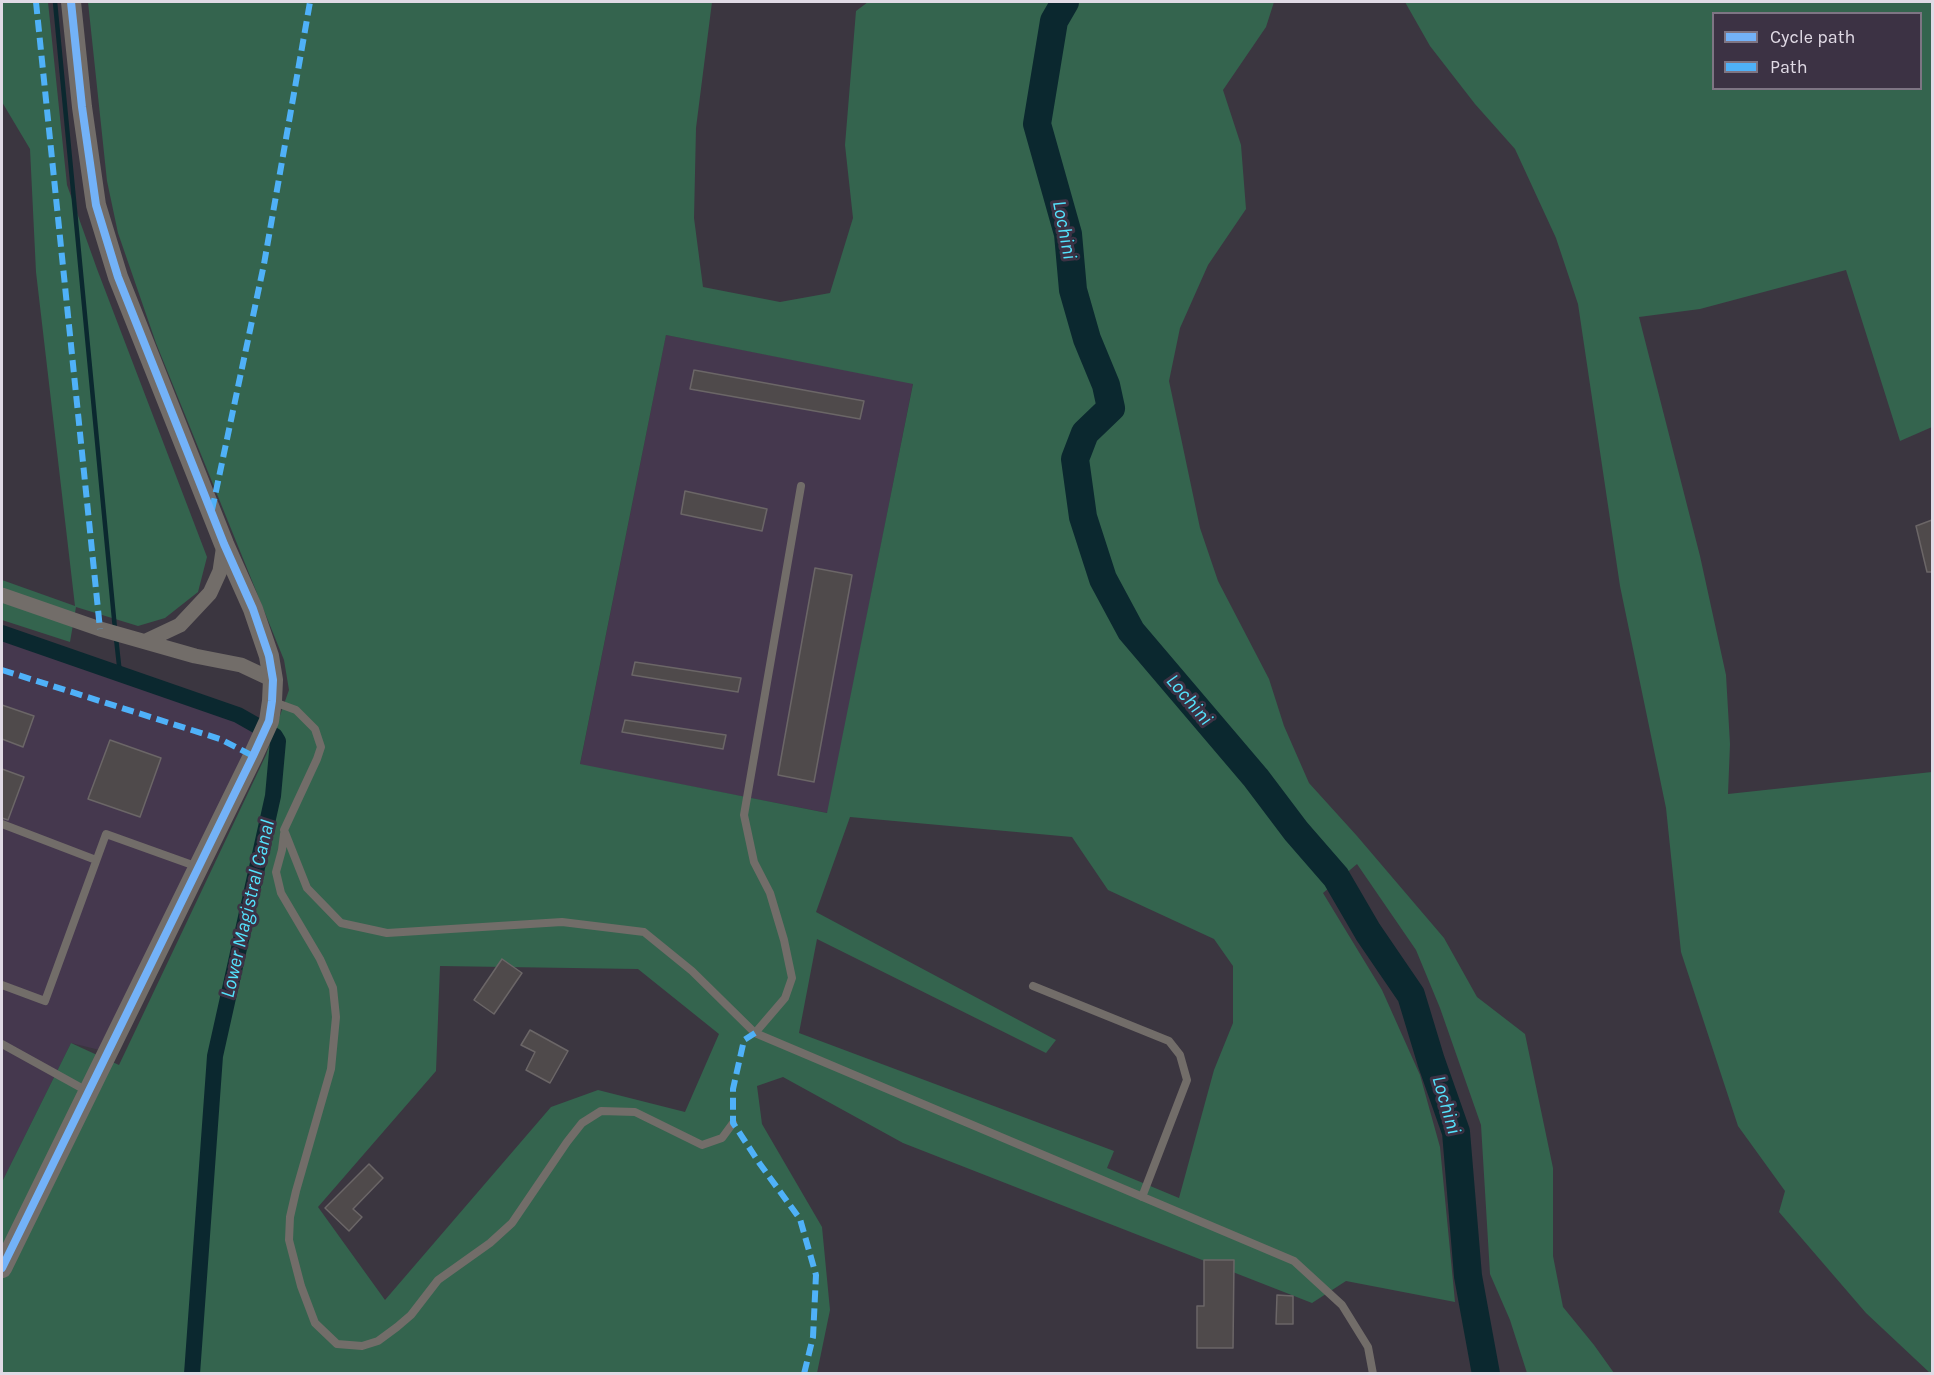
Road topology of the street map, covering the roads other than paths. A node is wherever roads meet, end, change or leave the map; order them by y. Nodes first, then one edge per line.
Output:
1 (71, 2) edge
2 (801, 486) dead end
3 (224, 544) junction
4 (2, 595) edge
5 (146, 641) junction
6 (273, 680) junction
7 (272, 701) junction
8 (2, 824) edge
9 (284, 830) junction
10 (96, 860) junction
11 (199, 867) junction
12 (2, 985) edge
13 (1033, 986) dead end
14 (755, 1033) junction
15 (2, 1044) edge
16 (89, 1091) junction
17 (733, 1123) dead end
18 (1142, 1197) junction
19 (2, 1268) edge
20 (1373, 1374) edge

1 - 3 street
2 - 14 lane
3 - 5 street
3 - 6 street
4 - 5 street
5 - 6 street
6 - 7 street
7 - 9 lane
7 - 11 street
8 - 10 lane
9 - 14 lane
9 - 17 lane
10 - 11 lane
10 - 12 lane
11 - 16 street
13 - 18 lane
14 - 18 lane
15 - 16 lane
16 - 19 street
18 - 20 lane

